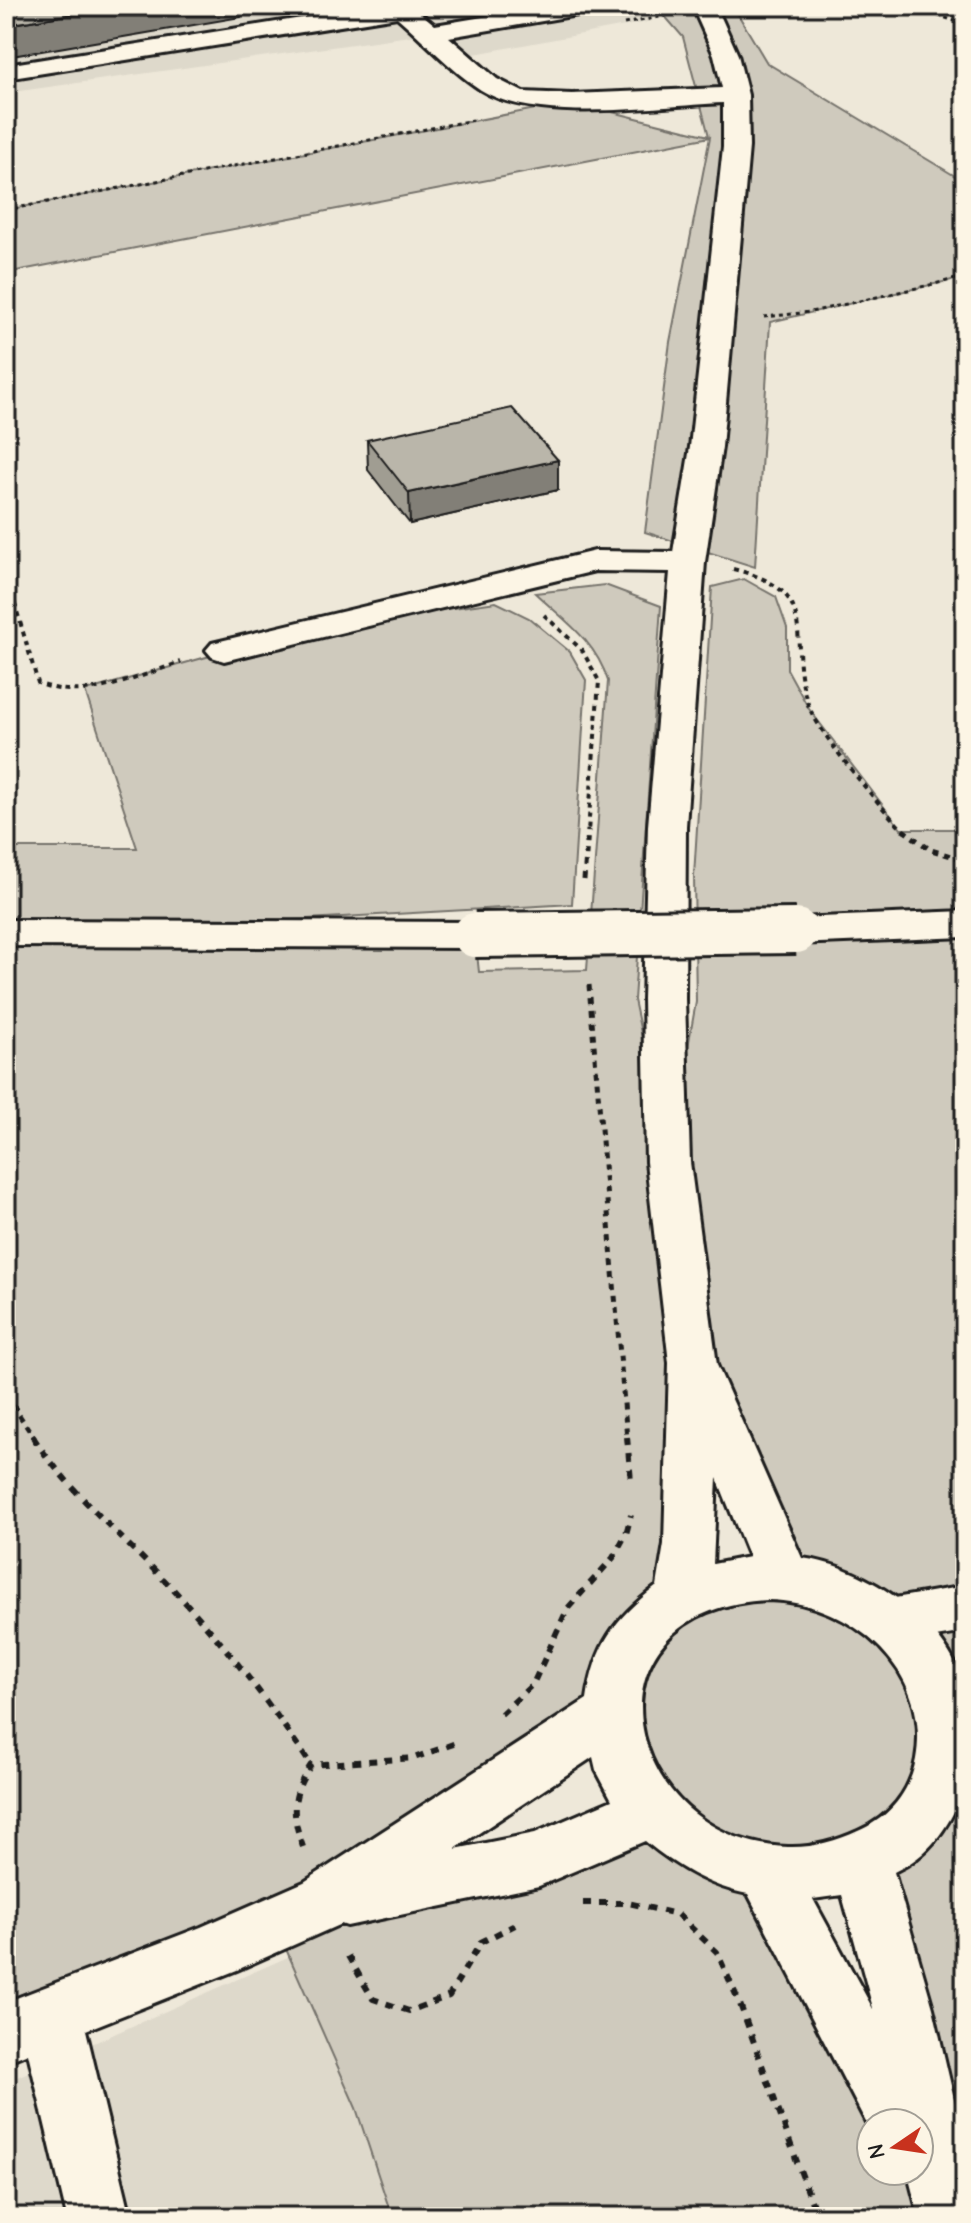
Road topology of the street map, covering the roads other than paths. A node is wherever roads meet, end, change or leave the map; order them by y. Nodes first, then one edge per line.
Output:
1 (589, 6) edge
2 (704, 6) edge
3 (412, 7) edge
4 (543, 10) edge
5 (330, 12) edge
6 (431, 33) junction
7 (6, 72) edge
8 (736, 95) junction
9 (688, 562) junction
10 (224, 650) road end
11 (965, 924) edge
12 (6, 933) edge
13 (693, 1363) junction
14 (784, 1577) junction
15 (682, 1597) junction
16 (965, 1609) edge
17 (889, 1622) junction
18 (954, 1699) edge
19 (611, 1714) junction
20 (650, 1811) junction
21 (862, 1863) junction
22 (768, 1873) junction
23 (325, 1902) junction
24 (29, 2023) edge
25 (891, 2107) edge
26 (938, 2193) edge
27 (99, 2217) edge

1 - 4 street
2 - 8 street
3 - 5 street
3 - 6 street
4 - 6 street
5 - 7 street
6 - 8 street
8 - 9 street
9 - 10 street
9 - 13 street
11 - 12 street, bridge
13 - 14 street
13 - 15 street
14 - 15 street
14 - 17 street
15 - 19 street
16 - 17 street
17 - 18 street
18 - 21 street
19 - 20 street
19 - 23 street
20 - 22 street
20 - 23 street
21 - 22 street
21 - 26 street
22 - 25 street
23 - 24 street
24 - 27 street

